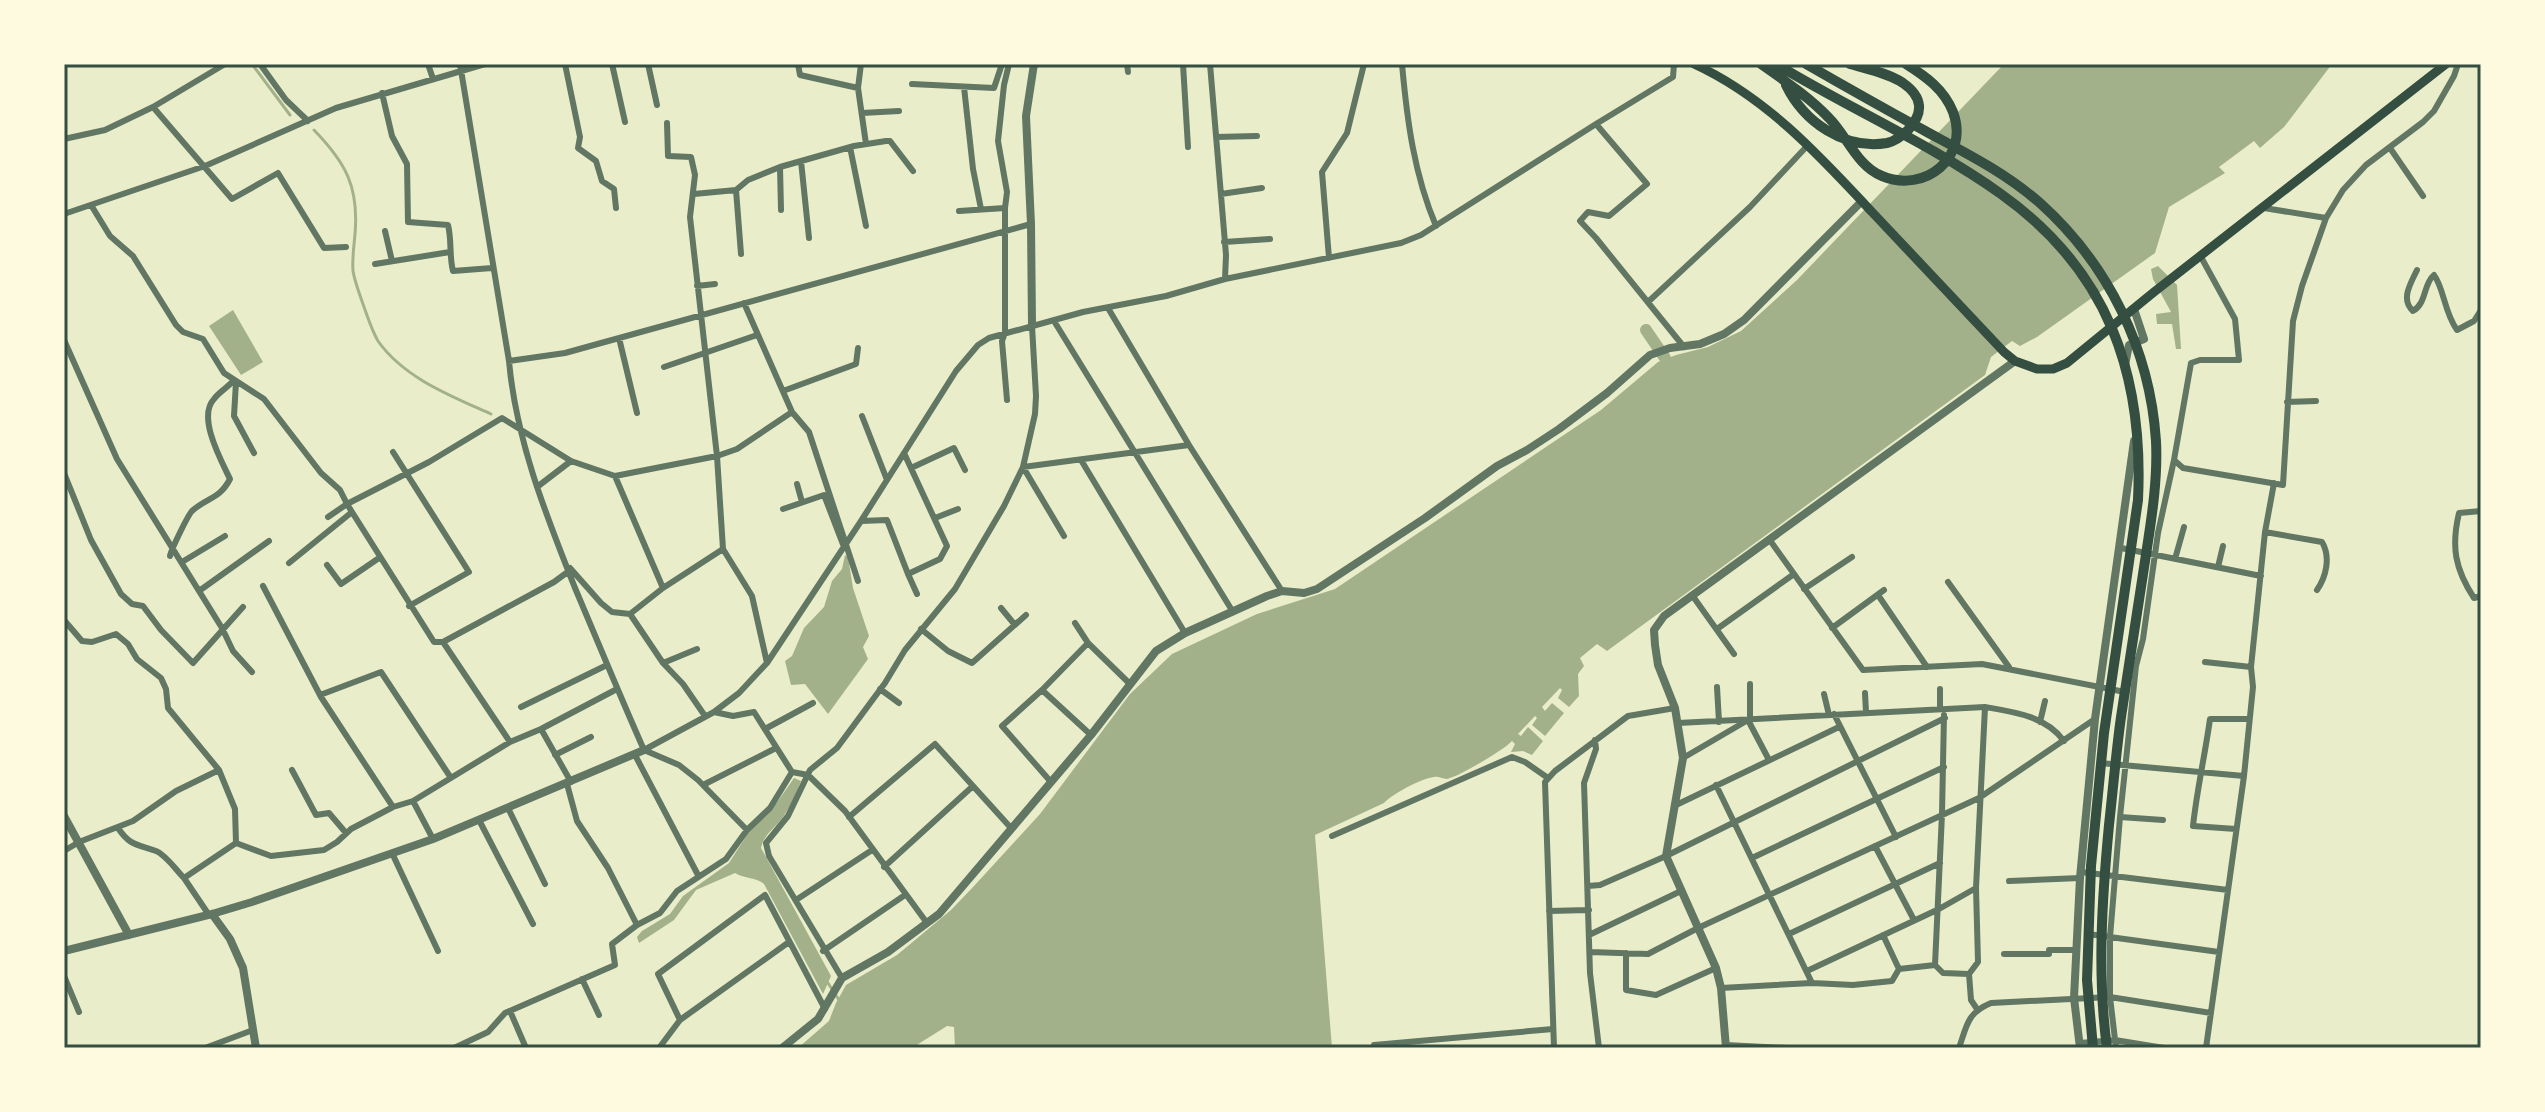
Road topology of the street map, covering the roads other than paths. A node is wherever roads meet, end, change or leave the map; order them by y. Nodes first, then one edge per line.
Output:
1 (225, 64) edge
2 (260, 64) edge
3 (428, 64) edge
4 (485, 64) edge
5 (565, 64) edge
6 (612, 64) edge
7 (648, 64) edge
8 (798, 64) edge
9 (861, 64) edge
10 (1002, 64) edge
11 (1009, 64) edge
12 (1034, 64) edge
13 (1183, 64) edge
14 (1210, 64) edge
15 (1364, 64) edge
16 (1402, 64) edge
17 (1674, 64) edge
18 (1694, 64) edge
19 (1761, 64) edge
20 (1777, 64) edge
21 (1806, 64) edge
22 (1850, 64) edge
23 (1906, 64) edge
24 (2446, 64) edge
25 (2458, 64) edge
26 (461, 67) edge
27 (433, 79) junction
28 (912, 84) dead end
29 (964, 87) junction
30 (858, 88) junction
31 (382, 93) junction
32 (657, 105) dead end
33 (153, 107) junction
34 (899, 111) dead end
35 (862, 113) junction
36 (308, 121) junction
37 (625, 122) dead end
38 (667, 123) dead end
39 (1596, 124) junction
40 (1257, 136) dead end
41 (1216, 137) junction
42 (64, 139) edge
43 (866, 144) junction
44 (1808, 145) junction
45 (850, 147) junction
46 (1188, 147) dead end
47 (2390, 148) junction
48 (801, 161) junction
49 (205, 166) junction
50 (780, 167) junction
51 (913, 171) dead end
52 (1262, 188) dead end
53 (736, 190) junction
54 (694, 194) junction
55 (1221, 194) junction
56 (2423, 196) dead end
57 (1864, 204) junction
58 (91, 205) junction
59 (616, 208) dead end
60 (1005, 208) junction
61 (2264, 208) junction
62 (981, 209) junction
63 (781, 210) dead end
64 (959, 211) dead end
65 (64, 214) edge
66 (2326, 218) junction
67 (1031, 224) junction
68 (866, 226) dead end
69 (1436, 226) junction
70 (1006, 230) junction
71 (385, 231) dead end
72 (809, 238) dead end
73 (1270, 239) dead end
74 (1224, 242) junction
75 (346, 247) dead end
76 (450, 252) junction
77 (741, 254) dead end
78 (2201, 257) junction
79 (1329, 258) junction
80 (392, 261) junction
81 (375, 264) dead end
82 (492, 268) junction
83 (2417, 270) dead end
84 (1225, 279) junction
85 (715, 284) dead end
86 (697, 286) junction
87 (1648, 302) junction
88 (744, 303) junction
89 (1108, 308) junction
90 (2134, 309) junction
91 (2481, 310) edge
92 (702, 315) junction
93 (1054, 321) junction
94 (1032, 326) junction
95 (1005, 333) junction
96 (757, 335) junction
97 (619, 338) junction
98 (64, 340) edge
99 (1684, 347) junction
100 (858, 348) dead end
101 (706, 353) junction
102 (509, 361) junction
103 (2015, 361) junction
104 (664, 367) dead end
105 (235, 381) junction
106 (783, 391) junction
107 (1007, 400) dead end
108 (2316, 401) dead end
109 (2287, 402) junction
110 (792, 412) junction
111 (637, 413) dead end
112 (862, 416) dead end
113 (520, 430) junction
114 (1189, 445) junction
115 (393, 452) dead end
116 (1136, 452) junction
117 (254, 453) dead end
118 (904, 453) junction
119 (717, 456) junction
120 (1081, 460) junction
121 (2174, 460) junction
122 (571, 461) junction
123 (1023, 467) junction
124 (911, 468) junction
125 (965, 470) dead end
126 (64, 473) edge
127 (407, 474) junction
128 (615, 476) junction
129 (2245, 478) junction
130 (887, 480) junction
131 (2274, 483) junction
132 (797, 484) dead end
133 (537, 487) junction
134 (2243, 488) dead end
135 (802, 502) junction
136 (347, 504) junction
137 (783, 509) dead end
138 (958, 509) dead end
139 (2481, 511) edge
140 (352, 512) junction
141 (328, 517) dead end
142 (935, 518) junction
143 (861, 521) junction
144 (2184, 527) dead end
145 (2265, 532) junction
146 (225, 536) dead end
147 (1064, 536) dead end
148 (1769, 539) junction
149 (269, 541) dead end
150 (845, 545) junction
151 (172, 546) junction
152 (2223, 546) dead end
153 (2121, 548) junction
154 (723, 549) junction
155 (2155, 555) junction
156 (170, 556) dead end
157 (1852, 557) dead end
158 (379, 558) junction
159 (2175, 559) junction
160 (182, 562) junction
161 (565, 562) junction
162 (289, 563) dead end
163 (327, 565) dead end
164 (2218, 567) junction
165 (569, 571) junction
166 (908, 574) junction
167 (1794, 574) junction
168 (2261, 576) junction
169 (858, 581) dead end
170 (1948, 582) dead end
171 (263, 586) dead end
172 (663, 588) junction
173 (1804, 589) junction
174 (2317, 590) dead end
175 (199, 591) junction
176 (1282, 591) junction
177 (917, 594) dead end
178 (1692, 595) junction
179 (2481, 596) edge
180 (409, 606) junction
181 (243, 607) dead end
182 (1001, 608) dead end
183 (1233, 612) junction
184 (630, 614) junction
185 (1026, 615) dead end
186 (64, 620) edge
187 (1075, 623) dead end
188 (1015, 625) junction
189 (222, 628) junction
190 (1832, 628) junction
191 (921, 629) junction
192 (1717, 629) junction
193 (1185, 633) junction
194 (443, 642) junction
195 (1088, 643) junction
196 (697, 649) dead end
197 (1734, 654) dead end
198 (2205, 662) dead end
199 (663, 663) junction
200 (767, 663) junction
201 (607, 665) junction
202 (1927, 667) junction
203 (2251, 667) junction
204 (2009, 668) junction
205 (252, 672) dead end
206 (1130, 684) junction
207 (1750, 684) dead end
208 (1717, 687) dead end
209 (2100, 688) junction
210 (617, 689) junction
211 (880, 689) junction
212 (1940, 689) dead end
213 (1042, 690) junction
214 (1865, 693) dead end
215 (1824, 694) dead end
216 (2132, 694) junction
217 (320, 695) junction
218 (2045, 701) dead end
219 (813, 703) dead end
220 (899, 703) dead end
221 (521, 707) dead end
222 (1985, 707) junction
223 (1675, 708) junction
224 (1941, 708) junction
225 (714, 712) junction
226 (1866, 712) junction
227 (1831, 714) junction
228 (705, 716) junction
229 (1945, 718) junction
230 (2095, 719) junction
231 (2249, 719) junction
232 (1749, 720) junction
233 (1719, 722) junction
234 (2040, 722) junction
235 (1678, 723) junction
236 (1839, 727) junction
237 (541, 729) junction
238 (765, 729) junction
239 (1091, 735) junction
240 (591, 737) dead end
241 (1595, 740) junction
242 (2064, 741) junction
243 (510, 742) junction
244 (776, 748) junction
245 (640, 753) junction
246 (555, 755) junction
247 (1683, 758) junction
248 (1769, 760) junction
249 (1857, 763) junction
250 (2091, 763) junction
251 (2125, 764) junction
252 (1944, 767) junction
253 (219, 770) junction
254 (292, 770) dead end
255 (2201, 771) junction
256 (792, 772) junction
257 (808, 775) junction
258 (2244, 776) junction
259 (451, 778) junction
260 (1548, 778) junction
261 (1051, 782) junction
262 (569, 783) junction
263 (703, 785) junction
264 (1716, 785) junction
265 (973, 786) junction
266 (1979, 798) junction
267 (1876, 799) junction
268 (413, 801) junction
269 (1674, 806) junction
270 (393, 807) junction
271 (508, 808) junction
272 (1942, 814) junction
273 (64, 816) edge
274 (849, 817) junction
275 (2120, 817) junction
276 (479, 820) junction
277 (2163, 820) dead end
278 (1734, 823) junction
279 (118, 828) junction
280 (1011, 828) junction
281 (2236, 829) junction
282 (747, 830) junction
283 (346, 833) junction
284 (1332, 836) dead end
285 (1896, 837) junction
286 (433, 839) junction
287 (79, 842) junction
288 (236, 843) junction
289 (1875, 846) junction
290 (872, 850) junction
291 (64, 851) edge
292 (392, 853) junction
293 (1666, 856) junction
294 (1752, 858) junction
295 (1940, 863) junction
296 (884, 867) junction
297 (698, 875) junction
298 (2080, 875) junction
299 (2114, 875) junction
300 (184, 878) junction
301 (2009, 881) dead end
302 (545, 884) dead end
303 (1895, 884) junction
304 (1588, 886) junction
305 (1976, 888) junction
306 (2228, 890) junction
307 (1681, 891) junction
308 (905, 895) junction
309 (1769, 895) junction
310 (796, 900) junction
311 (1939, 909) junction
312 (1589, 910) junction
313 (1549, 911) junction
314 (211, 914) junction
315 (1914, 920) junction
316 (927, 923) junction
317 (533, 924) dead end
318 (637, 925) junction
319 (1698, 928) junction
320 (1789, 934) junction
321 (2077, 934) junction
322 (129, 935) junction
323 (1589, 935) junction
324 (1883, 935) junction
325 (2110, 937) junction
326 (789, 942) junction
327 (2077, 950) junction
328 (64, 951) edge
329 (438, 951) dead end
330 (823, 951) junction
331 (1590, 952) junction
332 (2219, 952) junction
333 (1626, 953) junction
334 (2004, 954) dead end
335 (1935, 965) junction
336 (1716, 968) junction
337 (1899, 969) junction
338 (1807, 971) junction
339 (1969, 974) junction
340 (64, 976) edge
341 (582, 979) junction
342 (841, 980) junction
343 (1812, 983) junction
344 (1721, 988) junction
345 (2110, 997) junction
346 (2074, 998) junction
347 (826, 1006) junction
348 (1977, 1009) junction
349 (510, 1011) junction
350 (79, 1012) dead end
351 (2211, 1013) junction
352 (599, 1015) dead end
353 (680, 1020) junction
354 (1553, 1029) junction
355 (253, 1030) junction
356 (2113, 1045) edge
357 (1726, 1046) edge
358 (2080, 1046) edge
359 (205, 1048) edge
360 (256, 1048) edge
361 (454, 1048) edge
362 (526, 1048) edge
363 (659, 1048) edge
364 (782, 1048) edge
365 (1374, 1048) edge
366 (1554, 1048) edge
367 (1599, 1048) edge
368 (1779, 1048) edge
369 (1787, 1048) edge
370 (1959, 1048) edge
371 (2093, 1048) edge
372 (2164, 1048) edge
373 (2206, 1048) edge

1 - 33 street
2 - 36 street
3 - 27 street
4 - 26 street
5 - 59 street
6 - 37 street
7 - 32 street
8 - 30 street
9 - 30 street
10 - 29 street
11 - 60 street
12 - 67 street
13 - 46 street
14 - 41 street
15 - 79 street
16 - 69 street
17 - 39 street
18 - 44 main road
19 - 23 main road
20 - 22 main road
20 - 371 main road
21 - 356 main road
24 - 61 main road
25 - 47 street
26 - 27 street
26 - 82 street
27 - 31 street
28 - 29 street
29 - 62 street
30 - 35 street
31 - 36 street
31 - 76 street
33 - 42 street
33 - 49 street
34 - 35 street
35 - 43 street
36 - 49 street
38 - 54 street
39 - 69 street
39 - 87 street
40 - 41 street
41 - 55 street
43 - 45 street
43 - 51 street
44 - 57 main road
44 - 87 street
45 - 48 street
45 - 68 street
47 - 56 street
47 - 66 street
48 - 50 street
48 - 72 street
49 - 58 street
49 - 75 street
50 - 53 street
50 - 63 street
52 - 55 street
53 - 54 street
53 - 77 street
54 - 86 street
55 - 74 street
57 - 99 street
57 - 103 main road
58 - 65 street
58 - 105 street
60 - 62 street
60 - 70 street
61 - 66 street
61 - 78 main road
62 - 64 street
66 - 109 street
67 - 70 street
67 - 94 street
69 - 79 street
70 - 88 street
70 - 95 street
71 - 80 street
73 - 74 street
74 - 84 street
76 - 80 street
76 - 82 street
78 - 90 main road
78 - 121 street
79 - 84 street
80 - 81 street
82 - 102 street
83 - 91 street
84 - 89 street
85 - 86 street
86 - 92 street
87 - 99 street
88 - 92 street
88 - 96 street
89 - 93 street
89 - 114 street
90 - 103 main road
90 - 153 street
92 - 97 street
92 - 101 street
93 - 94 street
93 - 116 street
94 - 95 street
94 - 123 street
95 - 107 street
95 - 118 street
96 - 101 street
96 - 106 street
97 - 102 street
97 - 111 street
98 - 151 street
99 - 176 street
100 - 106 street
101 - 104 street
101 - 119 street
102 - 113 street
103 - 148 street
105 - 117 street
105 - 136 street
105 - 151 street
106 - 110 street
108 - 109 street
109 - 131 street
110 - 119 street
110 - 150 street
112 - 130 street
113 - 122 street
113 - 127 street
113 - 133 street
114 - 116 street
114 - 176 street
115 - 127 street
116 - 120 street
116 - 183 street
118 - 124 street
118 - 130 street
119 - 128 street
119 - 154 street
120 - 123 street
120 - 193 street
121 - 129 street
121 - 155 street
122 - 128 street
122 - 133 street
123 - 147 street
123 - 191 street
124 - 125 street
124 - 142 street
126 - 189 street
127 - 136 street
127 - 180 street
128 - 172 street
129 - 131 street
129 - 134 street
130 - 143 street
131 - 145 street
132 - 135 street
133 - 161 street
135 - 137 street
135 - 150 street
136 - 140 street
136 - 141 street
138 - 142 street
139 - 179 street
140 - 158 street
140 - 162 street
142 - 166 street
143 - 150 street
143 - 166 street
144 - 159 street
145 - 168 street
145 - 174 street
146 - 160 street
148 - 167 street
148 - 178 street
149 - 175 street
150 - 169 street
150 - 200 street
151 - 156 street
151 - 160 street
152 - 164 street
153 - 155 street
153 - 209 street
154 - 172 street
154 - 200 street
155 - 159 street
155 - 216 street
157 - 173 street
158 - 163 street
158 - 180 street
159 - 164 street
160 - 175 street
161 - 165 street
161 - 184 street
164 - 168 street
165 - 194 street
165 - 201 street
166 - 177 street
167 - 173 street
167 - 192 street
168 - 203 street
170 - 204 street
171 - 217 street
172 - 184 street
173 - 190 street
175 - 189 street
176 - 183 street
178 - 192 street
178 - 223 street
180 - 194 street
181 - 189 street
182 - 188 street
183 - 193 street
184 - 199 street
185 - 188 street
186 - 253 street
187 - 195 street
188 - 191 street
189 - 205 street
190 - 202 street
190 - 202 street
191 - 211 street
192 - 197 street
193 - 206 street
194 - 243 street
195 - 206 street
195 - 213 street
196 - 199 street
198 - 203 street
199 - 228 street
200 - 225 street
201 - 210 street
201 - 221 street
202 - 204 street
203 - 231 street
204 - 209 street
206 - 239 street
207 - 232 street
208 - 233 street
209 - 216 street
209 - 230 street
210 - 237 street
210 - 245 street
211 - 220 street
211 - 257 street
212 - 224 street
213 - 239 street
213 - 261 street
214 - 226 street
215 - 227 street
216 - 251 street
217 - 259 street
217 - 270 street
218 - 234 street
219 - 238 street
222 - 224 street
222 - 234 street
222 - 266 street
223 - 235 street
223 - 241 street
224 - 226 street
224 - 229 street
225 - 228 street
225 - 238 street
226 - 227 street
227 - 232 street
227 - 236 street
228 - 245 street
229 - 249 street
229 - 252 street
230 - 242 street
230 - 250 street
231 - 255 street
231 - 258 street
232 - 233 street
232 - 247 street
232 - 248 street
233 - 235 street
234 - 242 street
235 - 247 street
236 - 248 street
236 - 249 street
237 - 243 street
237 - 246 street
238 - 244 street
239 - 261 street
240 - 246 street
241 - 260 street
241 - 304 street
242 - 266 street
243 - 259 street
244 - 256 street
244 - 263 street
245 - 262 street
245 - 263 street
245 - 297 street
246 - 262 street
247 - 269 street
248 - 264 street
249 - 267 street
249 - 278 street
250 - 251 street
250 - 298 street
251 - 255 street
251 - 275 street
252 - 267 street
252 - 272 street
253 - 279 street
253 - 288 street
254 - 283 street
255 - 258 street
255 - 281 street
256 - 257 street
256 - 282 street
257 - 274 street
257 - 310 street
258 - 281 street
259 - 268 street
260 - 284 street
260 - 313 street
261 - 280 street
262 - 271 street
262 - 318 street
263 - 282 street
264 - 269 street
264 - 278 street
265 - 274 street
265 - 280 street
265 - 296 street
266 - 272 street
266 - 305 street
267 - 285 street
267 - 294 street
268 - 270 street
268 - 286 street
269 - 293 street
270 - 283 street
271 - 276 street
271 - 302 street
272 - 285 street
272 - 295 street
273 - 287 street
274 - 290 street
275 - 277 street
275 - 299 street
276 - 286 street
276 - 317 street
278 - 293 street
278 - 294 street
279 - 287 street
279 - 300 street
280 - 316 street
281 - 306 street
282 - 297 street
283 - 288 street
285 - 289 street
286 - 292 street
287 - 291 street
287 - 322 street
288 - 300 street
289 - 303 street
289 - 309 street
290 - 296 street
290 - 310 street
292 - 314 street
292 - 329 street
293 - 304 street
293 - 307 street
294 - 309 street
295 - 303 street
295 - 311 street
296 - 308 street
297 - 318 street
298 - 299 street
298 - 301 street
298 - 321 street
299 - 306 street
299 - 325 street
300 - 314 street
303 - 315 street
303 - 320 street
304 - 312 street
305 - 311 street
305 - 339 street
306 - 332 street
307 - 319 street
307 - 323 street
308 - 316 street
308 - 330 street
309 - 319 street
309 - 320 street
310 - 330 street
311 - 315 street
311 - 335 street
312 - 313 street
312 - 323 street
313 - 354 street
314 - 322 street
314 - 355 street
315 - 324 street
316 - 342 street
318 - 341 street
319 - 333 street
319 - 336 street
320 - 338 street
321 - 325 street
321 - 327 street
322 - 328 street
323 - 331 street
324 - 337 street
324 - 338 street
325 - 332 street
325 - 345 street
326 - 347 street
326 - 353 street
326 - 353 street
327 - 334 street
327 - 346 street
330 - 342 street
331 - 333 street
331 - 367 street
332 - 351 street
333 - 336 street
335 - 337 street
335 - 339 street
336 - 344 street
337 - 343 street
338 - 343 street
339 - 348 street
340 - 350 street
341 - 349 street
341 - 352 street
342 - 347 street
343 - 344 street
344 - 357 street
345 - 346 street
345 - 351 street
345 - 356 street
346 - 348 street
346 - 358 street
347 - 364 street
348 - 370 street
349 - 361 street
349 - 362 street
351 - 373 street
353 - 363 street
354 - 365 street
354 - 366 street
355 - 359 street
355 - 360 street
356 - 358 street
356 - 372 street
357 - 368 street
368 - 369 street

